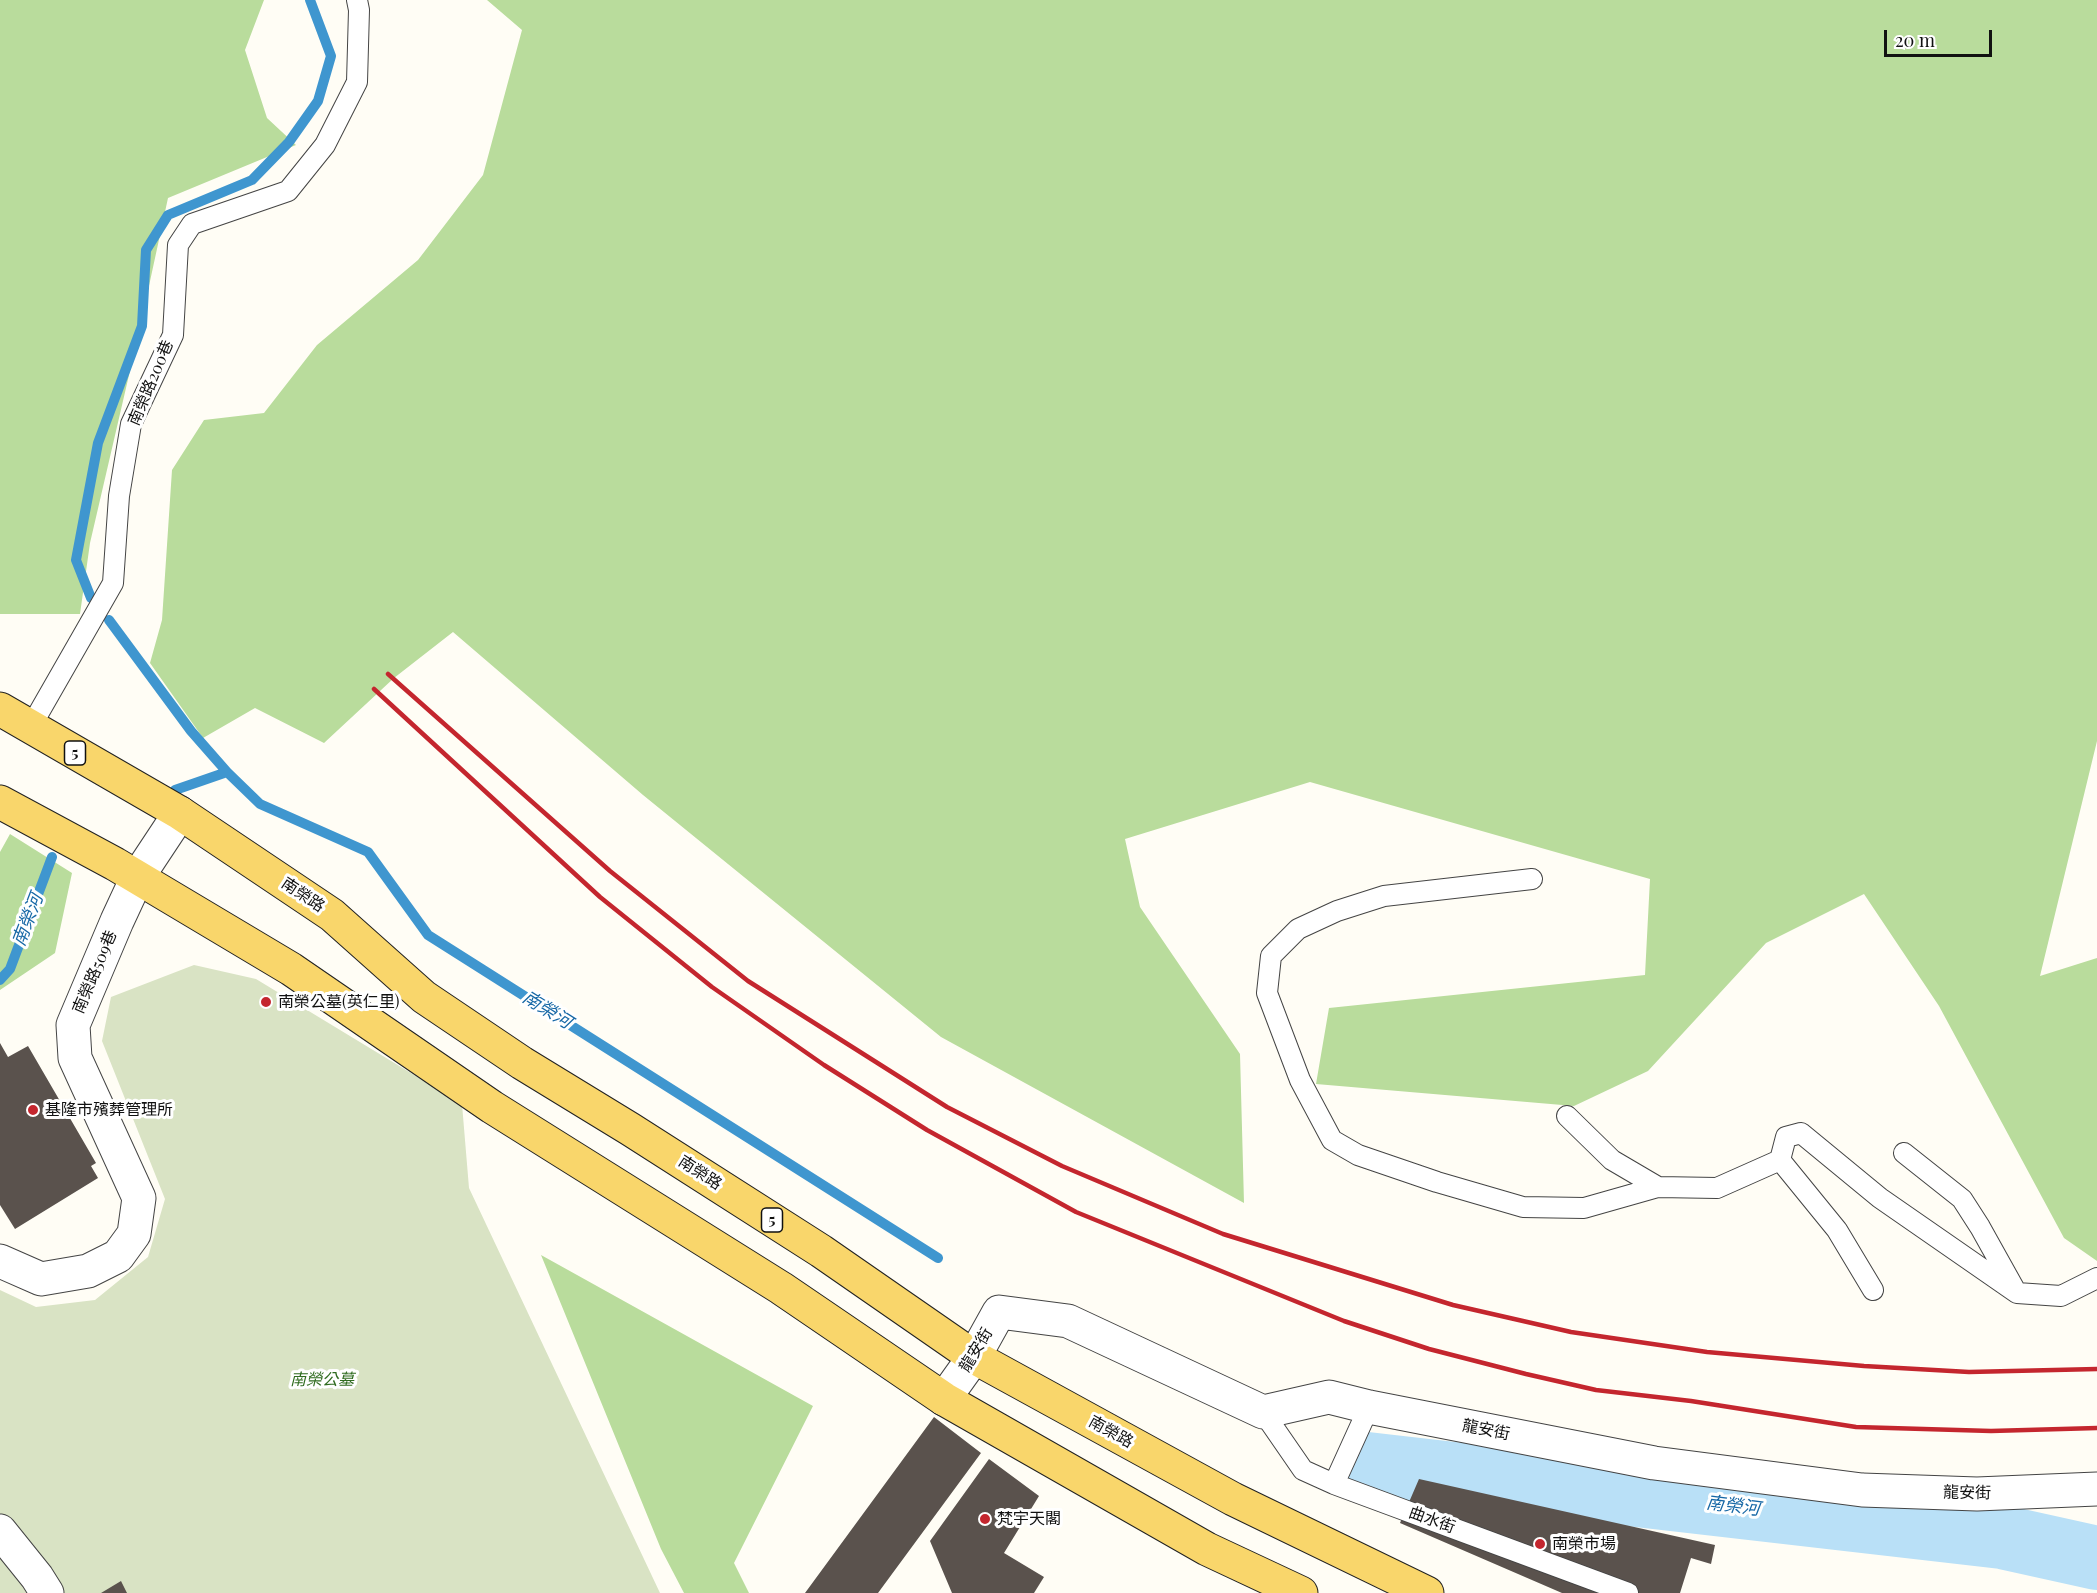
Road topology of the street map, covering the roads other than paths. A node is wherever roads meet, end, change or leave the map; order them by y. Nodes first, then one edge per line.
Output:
1 (357, 0) edge
2 (0, 709) edge
3 (30, 728) junction
4 (0, 802) edge
5 (180, 813) junction
6 (137, 878) junction
7 (1532, 879) dead end
8 (1567, 1116) dead end
9 (1904, 1153) dead end
10 (1780, 1160) junction
11 (1658, 1187) junction
12 (0, 1261) edge
13 (2097, 1278) edge
14 (1873, 1290) dead end
15 (2017, 1293) junction
16 (974, 1356) junction
17 (944, 1399) junction
18 (1369, 1407) junction
19 (1263, 1412) junction
20 (1334, 1484) junction
21 (2097, 1489) edge
22 (0, 1532) edge
23 (47, 1593) edge
24 (1301, 1593) edge
25 (1427, 1593) edge
26 (1628, 1593) edge

1 - 3 lane, 南榮路200巷
2 - 3 main road, 南榮路 / 5
3 - 5 main road, 南榮路 / 5
4 - 6 main road
5 - 6 street, 南榮路509巷
5 - 16 main road, 南榮路 / 5
6 - 12 street, 南榮路509巷
6 - 17 main road
7 - 11 lane
8 - 11 lane
9 - 15 lane
10 - 11 lane
10 - 14 lane
10 - 15 lane
13 - 15 lane
16 - 17 street, 龍安街
16 - 19 street, 龍安街
16 - 25 main road, 南榮路 / 5
17 - 24 main road
18 - 19 street, 龍安街
18 - 20 lane
18 - 21 street, 龍安街
19 - 20 lane, 曲水街
20 - 26 lane, 曲水街
22 - 23 street

